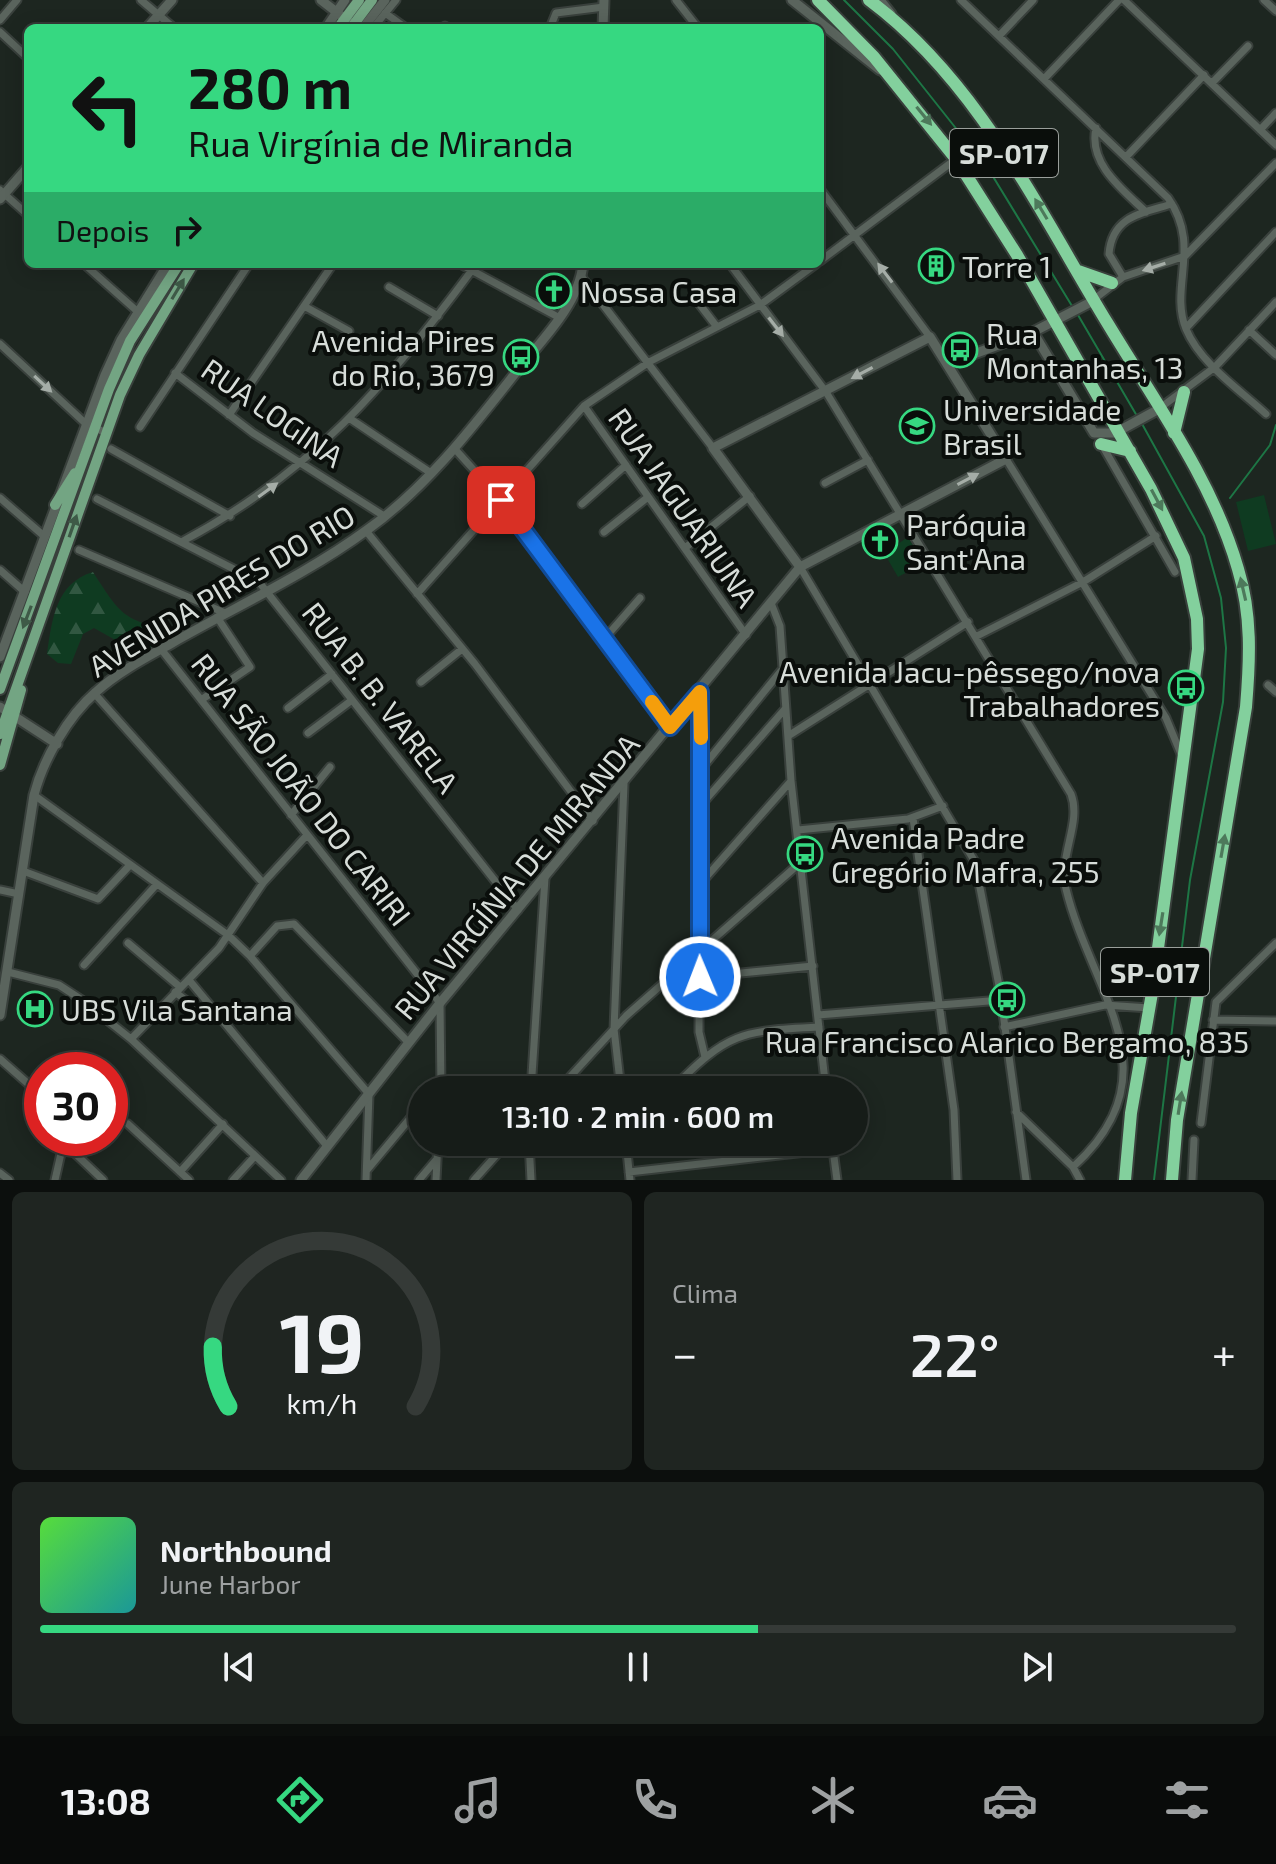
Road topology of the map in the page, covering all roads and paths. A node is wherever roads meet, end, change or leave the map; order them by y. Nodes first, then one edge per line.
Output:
1 (17, 0) edge
2 (141, 0) edge
3 (172, 0) edge
4 (321, 0) edge
5 (345, 0) edge
6 (359, 0) edge
7 (372, 0) edge
8 (385, 0) edge
9 (396, 0) edge
10 (676, 0) edge
11 (792, 0) edge
12 (818, 0) edge
13 (869, 0) edge
14 (880, 0) edge
15 (961, 0) edge
16 (1033, 0) edge
17 (1122, 0) edge
18 (1264, 0) edge
19 (604, 3) edge
20 (1276, 11) edge
21 (385, 13) junction
22 (158, 15) junction
23 (0, 20) edge
24 (895, 20) junction
25 (350, 22) edge
26 (150, 24) edge
27 (169, 24) edge
28 (376, 24) edge
29 (400, 24) edge
30 (551, 24) edge
31 (603, 24) edge
32 (695, 24) edge
33 (822, 24) edge
34 (824, 26) edge
35 (0, 32) edge
36 (999, 36) junction
37 (1248, 46) dead end
38 (24, 54) edge
39 (1204, 75) junction
40 (1044, 79) junction
41 (1212, 83) junction
42 (903, 90) junction
43 (1276, 113) edge
44 (1096, 128) junction
45 (1260, 130) junction
46 (1276, 145) edge
47 (1126, 157) junction
48 (956, 159) junction
49 (1276, 163) edge
50 (24, 171) edge
51 (2, 194) edge
52 (824, 194) edge
53 (1172, 204) junction
54 (24, 212) edge
55 (1146, 212) junction
56 (1276, 232) edge
57 (856, 235) junction
58 (1185, 256) junction
59 (824, 259) edge
60 (88, 268) edge
61 (166, 268) edge
62 (176, 268) edge
63 (191, 268) edge
64 (246, 268) edge
65 (330, 268) edge
66 (468, 268) edge
67 (582, 268) edge
68 (733, 268) edge
69 (811, 268) edge
70 (472, 270) junction
71 (1077, 271) junction
72 (581, 276) junction
73 (1118, 280) junction
74 (389, 287) dead end
75 (694, 297) dead end
76 (1091, 302) junction
77 (1276, 302) edge
78 (760, 305) junction
79 (304, 306) junction
80 (138, 312) junction
81 (438, 316) junction
82 (558, 317) junction
83 (1058, 320) junction
84 (717, 327) junction
85 (1186, 328) junction
86 (1249, 330) junction
87 (349, 331) dead end
88 (1033, 332) junction
89 (930, 337) junction
90 (0, 344) edge
91 (1276, 355) edge
92 (649, 362) junction
93 (947, 364) junction
94 (1215, 367) junction
95 (175, 373) junction
96 (826, 392) junction
97 (1184, 392) junction
98 (584, 406) junction
99 (1156, 411) junction
100 (1266, 414) dead end
101 (229, 415) junction
102 (349, 418) junction
103 (90, 426) junction
104 (140, 427) dead end
105 (1122, 430) junction
106 (106, 433) junction
107 (1174, 433) junction
108 (1098, 438) junction
109 (454, 448) junction
110 (713, 448) junction
111 (111, 449) dead end
112 (1130, 451) junction
113 (1006, 459) junction
114 (868, 460) junction
115 (83, 462) junction
116 (302, 465) junction
117 (626, 465) junction
118 (431, 473) junction
119 (825, 483) dead end
120 (750, 496) junction
121 (648, 497) junction
122 (0, 498) edge
123 (97, 499) dead end
124 (501, 500) junction
125 (582, 504) dead end
126 (55, 505) junction
127 (902, 514) junction
128 (230, 516) junction
129 (384, 516) junction
130 (366, 531) junction
131 (604, 532) dead end
132 (44, 536) junction
133 (1156, 536) junction
134 (183, 541) junction
135 (685, 548) junction
136 (79, 550) dead end
137 (800, 567) junction
138 (0, 570) edge
139 (1175, 572) dead end
140 (1083, 582) junction
141 (266, 590) junction
142 (25, 592) junction
143 (417, 594) junction
144 (640, 598) dead end
145 (771, 603) junction
146 (221, 615) junction
147 (968, 622) junction
148 (746, 635) junction
149 (977, 636) junction
150 (605, 638) junction
151 (2, 642) edge
152 (161, 649) junction
153 (462, 649) junction
154 (0, 657) edge
155 (781, 671) junction
156 (332, 674) junction
157 (421, 682) dead end
158 (868, 684) junction
159 (1268, 685) dead end
160 (0, 689) edge
161 (700, 692) junction
162 (1276, 692) edge
163 (94, 693) junction
164 (201, 700) junction
165 (352, 700) junction
166 (288, 708) dead end
167 (785, 709) junction
168 (7, 712) edge
169 (670, 727) junction
170 (308, 733) dead end
171 (0, 734) edge
172 (788, 736) junction
173 (57, 744) junction
174 (1184, 764) junction
175 (0, 765) edge
176 (330, 767) dead end
177 (701, 769) junction
178 (791, 781) junction
179 (624, 784) junction
180 (34, 795) junction
181 (701, 804) junction
182 (943, 806) junction
183 (291, 815) junction
184 (913, 818) junction
185 (593, 821) junction
186 (798, 830) junction
187 (307, 835) junction
188 (801, 862) junction
189 (130, 865) junction
190 (23, 871) junction
191 (545, 878) junction
192 (263, 883) junction
193 (157, 884) junction
194 (699, 885) junction
195 (0, 890) edge
196 (19, 894) junction
197 (518, 910) junction
198 (228, 935) junction
199 (128, 943) dead end
200 (1276, 943) edge
201 (699, 950) junction
202 (250, 956) junction
203 (84, 965) dead end
204 (813, 966) junction
205 (5, 974) edge
206 (700, 977) junction
207 (189, 980) junction
208 (178, 990) junction
209 (1001, 1000) junction
210 (440, 1003) junction
211 (940, 1005) junction
212 (1112, 1005) junction
213 (1149, 1008) junction
214 (213, 1009) junction
215 (0, 1015) edge
216 (818, 1015) junction
217 (1213, 1020) junction
218 (1276, 1021) edge
219 (819, 1027) junction
220 (1004, 1027) junction
221 (614, 1029) junction
222 (131, 1039) junction
223 (409, 1043) junction
224 (705, 1057) junction
225 (0, 1059) edge
226 (441, 1076) edge
227 (532, 1076) edge
228 (571, 1076) edge
229 (619, 1076) edge
230 (685, 1076) edge
231 (825, 1076) edge
232 (24, 1080) edge
233 (369, 1094) junction
234 (1016, 1111) junction
235 (408, 1121) edge
236 (1201, 1123) dead end
237 (128, 1124) dead end
238 (223, 1124) junction
239 (1194, 1140) dead end
240 (327, 1146) junction
241 (60, 1156) edge
242 (80, 1156) edge
243 (255, 1156) junction
244 (495, 1156) edge
245 (530, 1156) edge
246 (628, 1156) edge
247 (765, 1156) edge
248 (834, 1156) edge
249 (437, 1158) joint
250 (1073, 1167) junction
251 (367, 1171) junction
252 (180, 1172) junction
253 (0, 1173) edge
254 (630, 1176) edge
255 (9, 1180) edge
256 (55, 1180) edge
257 (103, 1180) edge
258 (189, 1180) edge
259 (233, 1180) edge
260 (281, 1180) edge
261 (301, 1180) edge
262 (366, 1180) edge
263 (419, 1180) edge
264 (436, 1180) edge
265 (474, 1180) edge
266 (531, 1180) edge
267 (837, 1180) edge
268 (957, 1180) edge
269 (1026, 1180) edge
270 (1080, 1180) edge
271 (1125, 1180) edge
272 (1172, 1180) edge
273 (1192, 1180) edge

1 - 23 street
2 - 22 street
3 - 22 street
4 - 25 street
5 - 25 street
6 - 25 main road
7 - 25 main road
8 - 25 street
9 - 21 street
10 - 32 street
11 - 33 street
12 - 42 highway, SP-017
13 - 24 highway, SP-017
14 - 24 street
15 - 36 street
16 - 36 street
17 - 39 street
17 - 40 street
18 - 20 street
19 - 30 street
19 - 31 street
21 - 28 street
21 - 29 street
22 - 26 street
22 - 27 street
71 -> 24 highway, SP-017
34 - 42 street
35 - 38 street
36 - 40 street
37 - 41 street
39 - 41 street
39 - 47 street
40 - 44 street
41 - 45 street
42 -> 48 highway, SP-017
43 - 45 street
44 - 47 street
44 - 55 street
45 - 46 street
47 - 53 street
48 - 57 street
48 - 83 highway, SP-017
49 - 58 street
50 - 51 street
51 - 54 street
52 - 57 street
53 - 55 street
53 - 58 street
55 - 73 street
56 - 85 street
57 - 59 street
89 -> 57 street
58 -> 73 street
58 - 85 street
60 - 80 street
61 - 80 street
62 - 103 main road
106 -> 63 main road
64 - 95 street
65 - 79 street
66 - 70 street
67 - 72 street, AVENIDA PIRES DO RIO
68 - 78 street
69 - 78 street
70 - 81 street
70 - 82 street
71 - 73 highway
71 - 76 highway, SP-017
72 - 82 street, AVENIDA PIRES DO RIO
72 - 92 street
73 - 76 street
74 - 81 street
75 - 84 street
76 - 83 street
76 - 99 highway, SP-017
77 - 86 street
78 - 84 street
78 -> 96 street
79 - 87 street
79 - 101 street
80 - 103 street
81 - 102 street
82 - 109 street, AVENIDA PIRES DO RIO
83 - 88 street
83 - 105 highway, SP-017
84 - 92 street
85 - 94 street
86 - 91 street
86 - 94 street
88 - 93 street
88 - 108 street
89 - 93 street
89 -> 96 street
90 -> 103 street
92 - 98 street
92 - 110 street
93 - 113 street
94 - 97 street
94 - 100 street
95 - 101 street, RUA LOGINA
95 - 104 street
96 - 110 street
96 - 114 street
97 - 99 street
97 - 107 highway
98 - 117 street, RUA JAGUARIUNA
98 - 124 street
99 - 105 street
99 - 107 highway, SP-017
101 - 116 street, RUA LOGINA
102 - 116 street
102 - 118 street
103 - 106 street
103 - 115 main road
103 - 126 street
105 - 108 street
105 - 112 highway, SP-017
168 -> 106 main road
272 -> 107 highway, SP-017
108 - 112 highway
108 - 133 street
109 - 118 street, AVENIDA PIRES DO RIO
109 - 124 street
110 - 120 street
111 - 128 street
112 -> 174 highway, SP-017
127 -> 113 street
113 - 140 street
114 - 119 street
114 - 127 street
115 - 126 main road
115 -> 160 main road
128 -> 116 street
116 - 129 street, RUA LOGINA
117 - 121 street, RUA JAGUARIUNA
117 - 125 street
118 - 129 street, AVENIDA PIRES DO RIO
120 - 135 street
120 - 137 street
121 - 131 street
121 - 135 street, RUA JAGUARIUNA
122 - 132 street
123 - 134 street, RUA B. B. VARELA
124 - 143 street
124 - 150 street
126 - 132 street
127 - 137 street
127 - 147 street
128 - 134 street
129 - 130 street, AVENIDA PIRES DO RIO
130 - 141 street, AVENIDA PIRES DO RIO
130 - 143 street
132 - 142 street
133 - 139 street
133 - 140 street
134 - 141 street, RUA B. B. VARELA
135 - 148 street, RUA JAGUARIUNA
136 - 146 street
137 - 145 street, RUA VIRGÍNIA DE MIRANDA
137 - 158 street
138 - 142 street
140 - 149 street
140 - 174 street
141 - 146 street, AVENIDA PIRES DO RIO
141 - 156 street, RUA B. B. VARELA
142 - 151 street
143 - 153 street
144 - 150 street
145 - 148 street, RUA VIRGÍNIA DE MIRANDA
145 - 155 street
146 - 152 street, AVENIDA PIRES DO RIO
146 - 164 street
147 - 149 street
147 - 158 street
148 - 161 street, RUA VIRGÍNIA DE MIRANDA
149 - 212 street
150 - 169 street
151 - 154 street
152 - 163 street, AVENIDA PIRES DO RIO
152 - 164 street, RUA SÃO JOÃO DO CARIRI
153 - 157 street
153 - 185 street
155 - 167 street
155 - 177 street
156 - 165 street, RUA B. B. VARELA
156 - 166 street
158 - 172 street
158 - 182 street
159 - 162 street
161 - 169 street, RUA VIRGÍNIA DE MIRANDA
161 - 177 street
163 - 173 street, AVENIDA PIRES DO RIO
163 - 192 street
164 - 183 street, RUA SÃO JOÃO DO CARIRI
165 - 170 street
165 - 197 street, RUA B. B. VARELA
167 - 172 street
167 - 181 street
168 - 171 main road
168 - 173 street
168 - 175 main road
169 - 179 street, RUA VIRGÍNIA DE MIRANDA
172 - 178 street
173 - 180 street, AVENIDA PIRES DO RIO
174 -> 213 highway, SP-017
176 - 183 street
177 - 181 street
178 - 186 street
178 - 194 street
179 - 185 street, RUA VIRGÍNIA DE MIRANDA
179 - 221 street
180 - 189 street
180 - 190 street, AVENIDA PIRES DO RIO
181 - 194 street
182 - 184 street
182 - 209 street
183 - 187 street, RUA SÃO JOÃO DO CARIRI
184 - 186 street
184 - 211 street
185 - 191 street, RUA VIRGÍNIA DE MIRANDA
186 - 188 street
187 - 192 street
187 - 210 street, RUA SÃO JOÃO DO CARIRI
188 - 201 street
188 - 204 street
189 - 190 street
189 - 193 street
190 - 196 street, AVENIDA PIRES DO RIO
191 - 197 street, RUA VIRGÍNIA DE MIRANDA
191 - 227 street
192 - 198 street
193 - 198 street
193 - 203 street
194 - 201 street
195 - 196 street
196 - 205 street, AVENIDA PIRES DO RIO
197 - 210 street, RUA VIRGÍNIA DE MIRANDA
198 - 202 street
198 - 207 street
199 - 208 street
200 - 217 street
201 - 206 street
201 - 221 street
202 - 223 street
202 - 233 street
204 - 206 street
204 - 216 street
205 - 215 street, AVENIDA PIRES DO RIO
205 - 222 street
206 - 224 street
207 - 208 street
207 - 214 street
208 - 214 street
208 - 222 street
209 - 211 street
209 - 220 street
210 - 223 street, RUA VIRGÍNIA DE MIRANDA
210 - 226 street
211 - 216 street
211 - 268 street
212 - 213 street
212 - 220 street
212 - 250 street
213 - 271 highway, SP-017
214 - 240 street
216 - 219 street
217 - 218 street
217 - 236 street
219 - 224 street
219 - 231 street
220 - 234 street
221 - 228 street
221 - 229 street
222 - 238 street
223 - 233 street, RUA VIRGÍNIA DE MIRANDA
224 - 230 street
225 - 232 street
233 - 240 street, RUA VIRGÍNIA DE MIRANDA
233 - 251 street
234 - 250 street
234 - 269 street
235 - 251 street
237 - 252 street
238 - 243 street
238 - 252 street
239 - 273 street
240 - 261 street, RUA VIRGÍNIA DE MIRANDA
241 - 256 street
242 - 257 street
243 - 259 street
243 - 260 street
244 - 265 street
245 - 266 street
246 - 254 street
247 - 254 street
248 - 267 street
249 - 263 street
249 - 264 street
250 - 270 street
251 - 262 street
252 - 258 street
253 - 255 street

